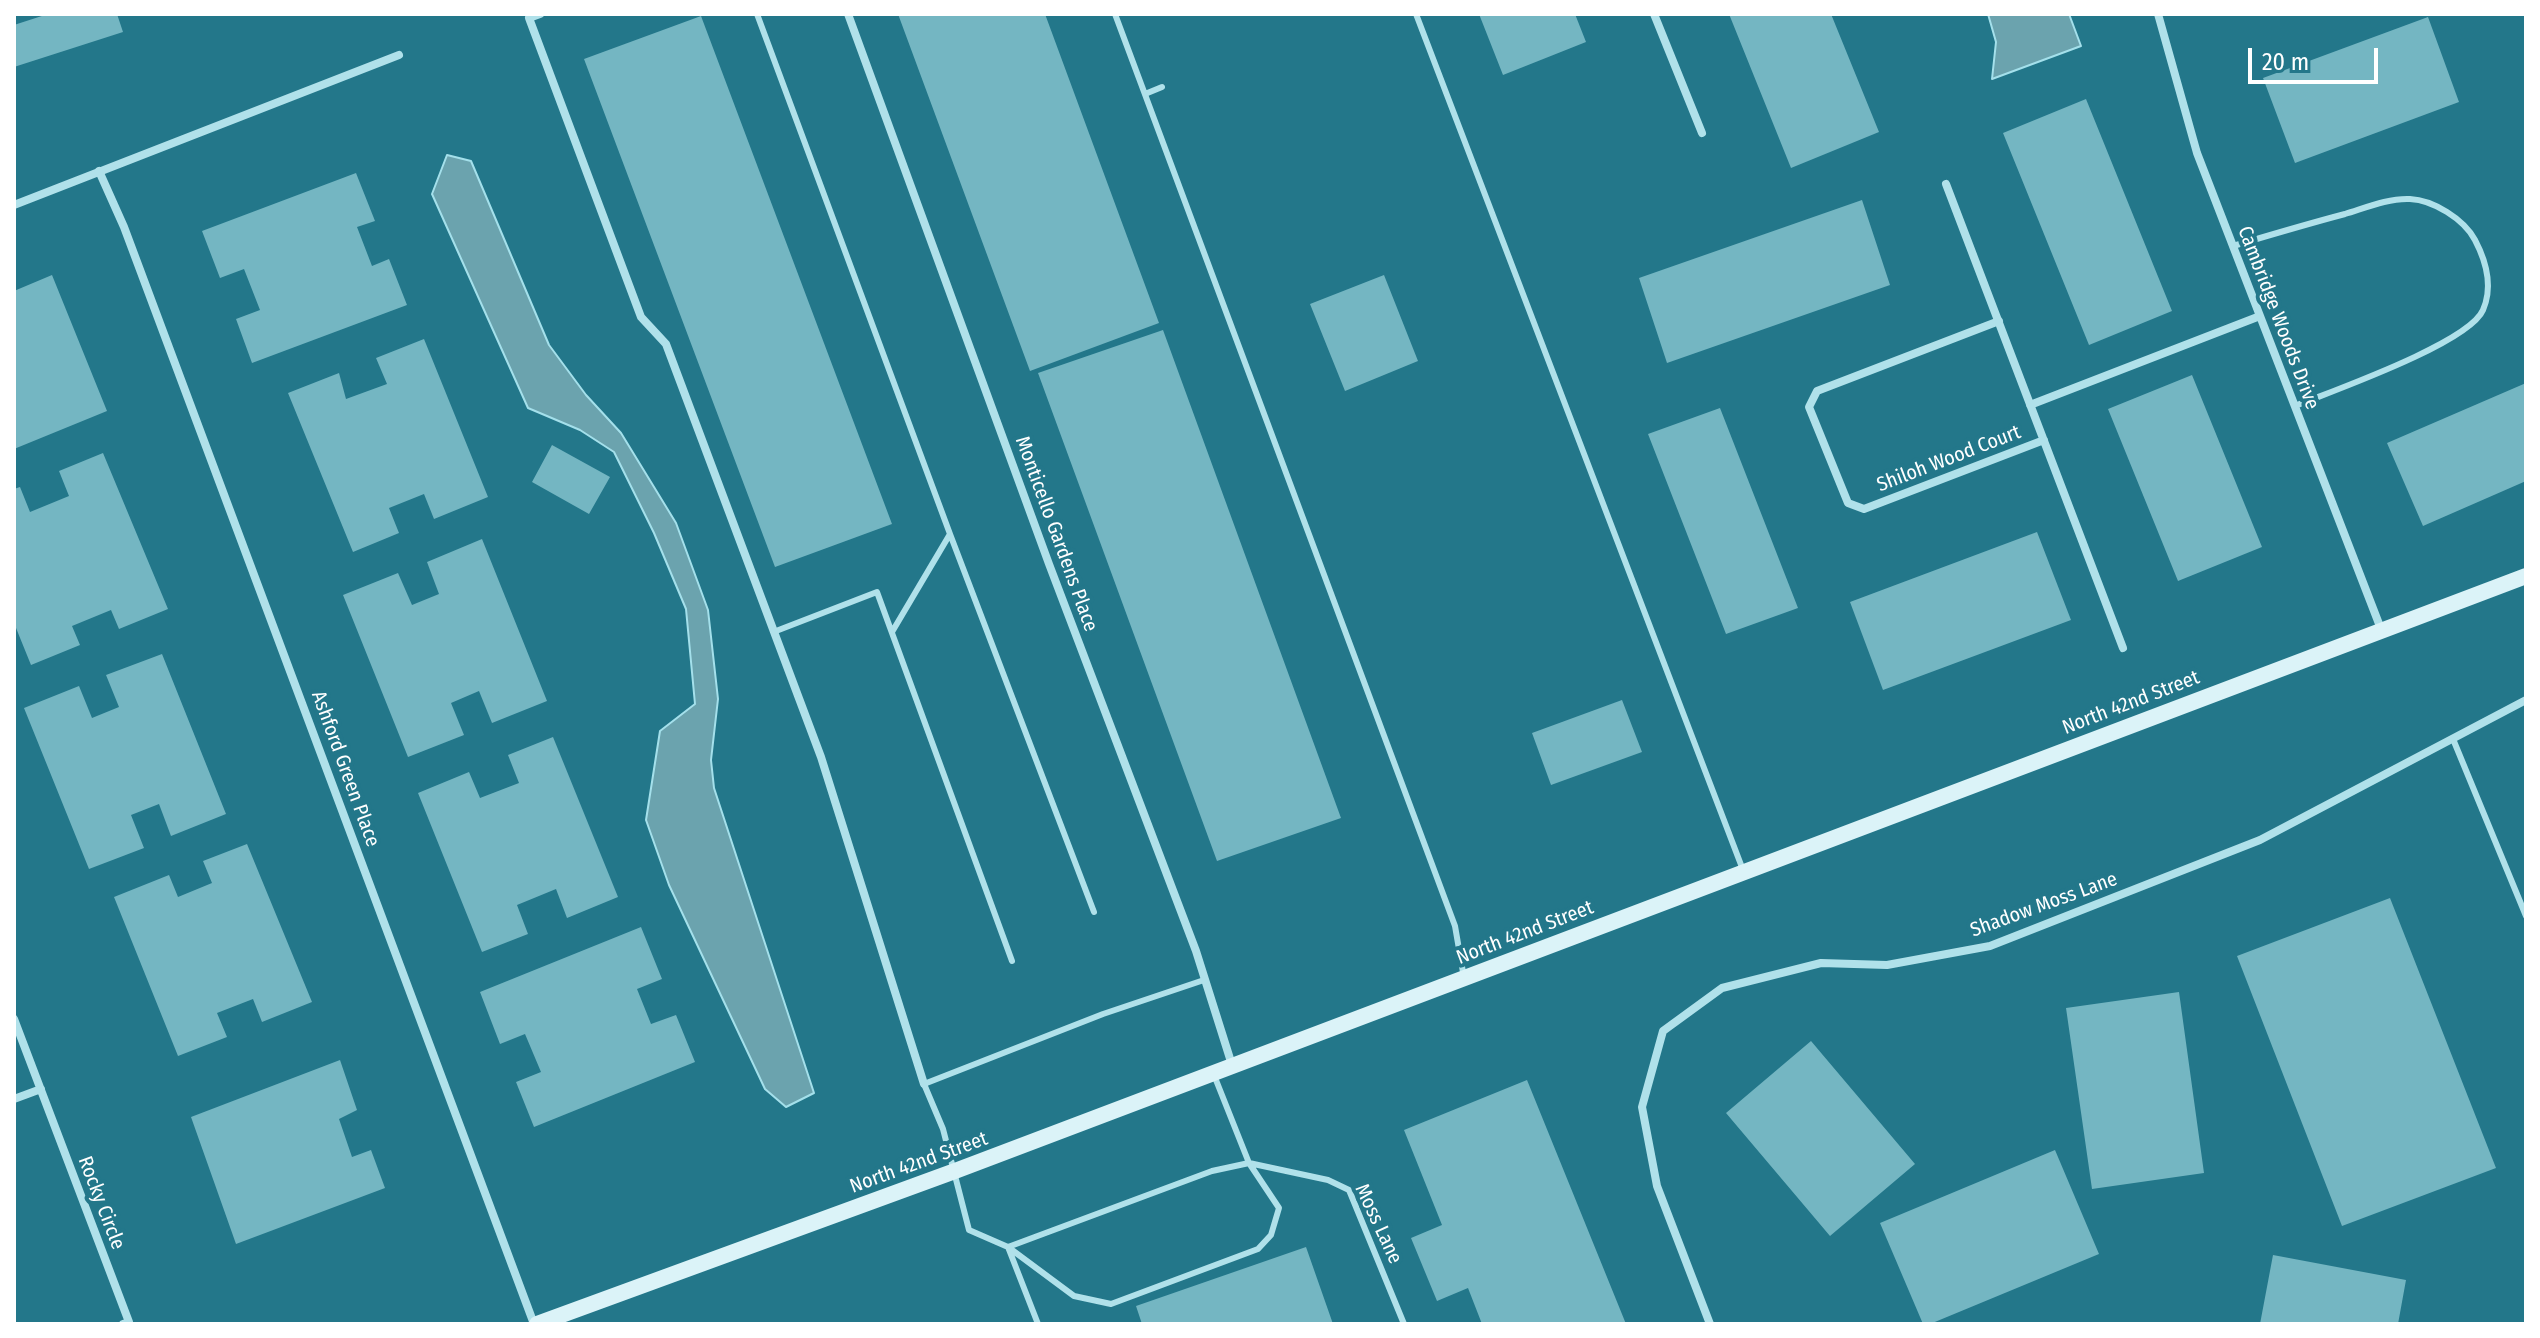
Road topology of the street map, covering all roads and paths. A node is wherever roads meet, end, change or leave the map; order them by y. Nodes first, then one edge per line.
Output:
1 (540, 14) edge
2 (757, 14) edge
3 (848, 14) edge
4 (1115, 14) edge
5 (1416, 14) edge
6 (1654, 14) edge
7 (2158, 14) edge
8 (399, 55) dead end
9 (1162, 87) dead end
10 (1145, 94) junction
11 (1702, 133) dead end
12 (99, 171) junction
13 (1946, 184) dead end
14 (14, 205) edge
15 (2233, 246) junction
16 (2260, 316) junction
17 (1999, 321) junction
18 (2030, 405) junction
19 (2295, 406) junction
20 (2044, 440) junction
21 (950, 534) junction
22 (2526, 576) edge
23 (2381, 629) junction
24 (776, 631) junction
25 (892, 632) junction
26 (2123, 648) dead end
27 (2526, 700) edge
28 (2453, 739) junction
29 (1743, 871) junction
30 (1094, 912) dead end
31 (2526, 916) edge
32 (1012, 961) dead end
33 (1464, 978) junction
34 (1204, 980) junction
35 (14, 1019) edge
36 (1232, 1065) junction
37 (1213, 1073) junction
38 (924, 1084) junction
39 (41, 1089) junction
40 (14, 1099) edge
41 (1249, 1163) junction
42 (955, 1171) junction
43 (1008, 1247) junction
44 (123, 1324) edge
45 (535, 1324) edge
46 (1038, 1324) edge
47 (1404, 1324) edge
48 (1710, 1324) edge

1 - 24 street
2 - 21 lane
3 - 34 street, Monticello Gardens Place
4 - 10 lane
5 - 29 lane
6 - 11 street
7 - 15 street, Cambridge Woods Drive
8 - 12 street
9 - 10 lane
10 - 33 lane
12 - 14 street
12 - 45 street, Ashford Green Place
13 - 17 street, Shiloh Wood Court
15 - 16 street, Cambridge Woods Drive
15 - 19 lane
16 - 18 street, Shiloh Wood Court
16 - 19 street, Cambridge Woods Drive
17 - 18 street, Shiloh Wood Court
17 - 20 street, Shiloh Wood Court
18 - 20 street, Shiloh Wood Court
19 - 23 street, Cambridge Woods Drive
20 - 26 street, Shiloh Wood Court
21 - 25 lane
21 - 30 lane
22 - 23 street, North 42nd Street
23 - 29 street, North 42nd Street
24 - 25 lane
24 - 38 street
25 - 32 lane
27 - 28 street, Shadow Moss Lane
28 - 31 lane
28 - 48 street, Shadow Moss Lane
29 - 33 street, North 42nd Street
33 - 36 street, North 42nd Street
34 - 36 street, Monticello Gardens Place
34 - 38 lane
35 - 39 street, Rocky Circle
36 - 37 street, North 42nd Street
37 - 41 lane
37 - 42 street, North 42nd Street
38 - 42 lane
39 - 40 street
39 - 44 street, Rocky Circle
41 - 43 lane
41 - 43 lane
41 - 47 lane, Moss Lane
42 - 43 lane
42 - 45 street, North 42nd Street
43 - 46 lane

